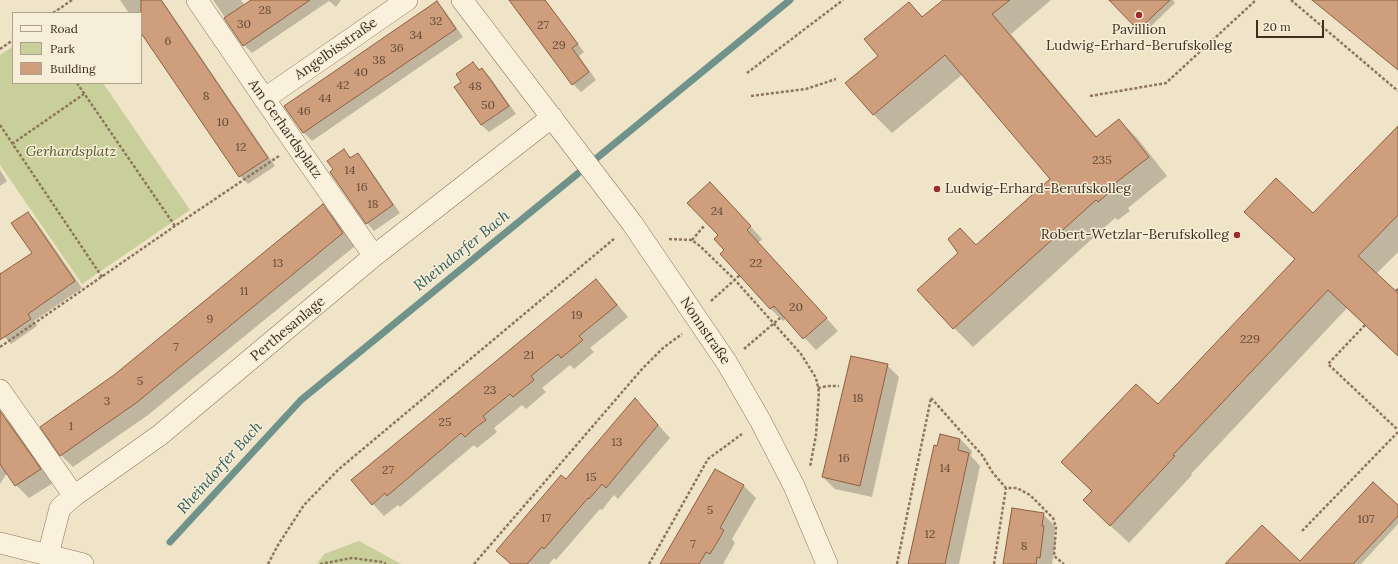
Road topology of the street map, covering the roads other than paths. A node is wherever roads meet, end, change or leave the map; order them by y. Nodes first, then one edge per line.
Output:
1 (407, 0) edge
2 (462, 0) edge
3 (207, 3) edge
4 (264, 99) junction
5 (552, 117) junction
6 (374, 256) junction
7 (0, 390) edge
8 (74, 496) junction
9 (0, 543) edge
10 (48, 555) junction
11 (83, 564) edge
12 (828, 564) edge

1 - 4 street, Angelbisstraße
2 - 5 street
3 - 4 street, Am Gerhardsplatz
4 - 6 street, Am Gerhardsplatz
5 - 6 street, Perthesanlage
5 - 12 street, Nonnstraße
6 - 8 street, Perthesanlage
7 - 8 street
8 - 10 street, Perthesanlage
9 - 10 street
10 - 11 street

